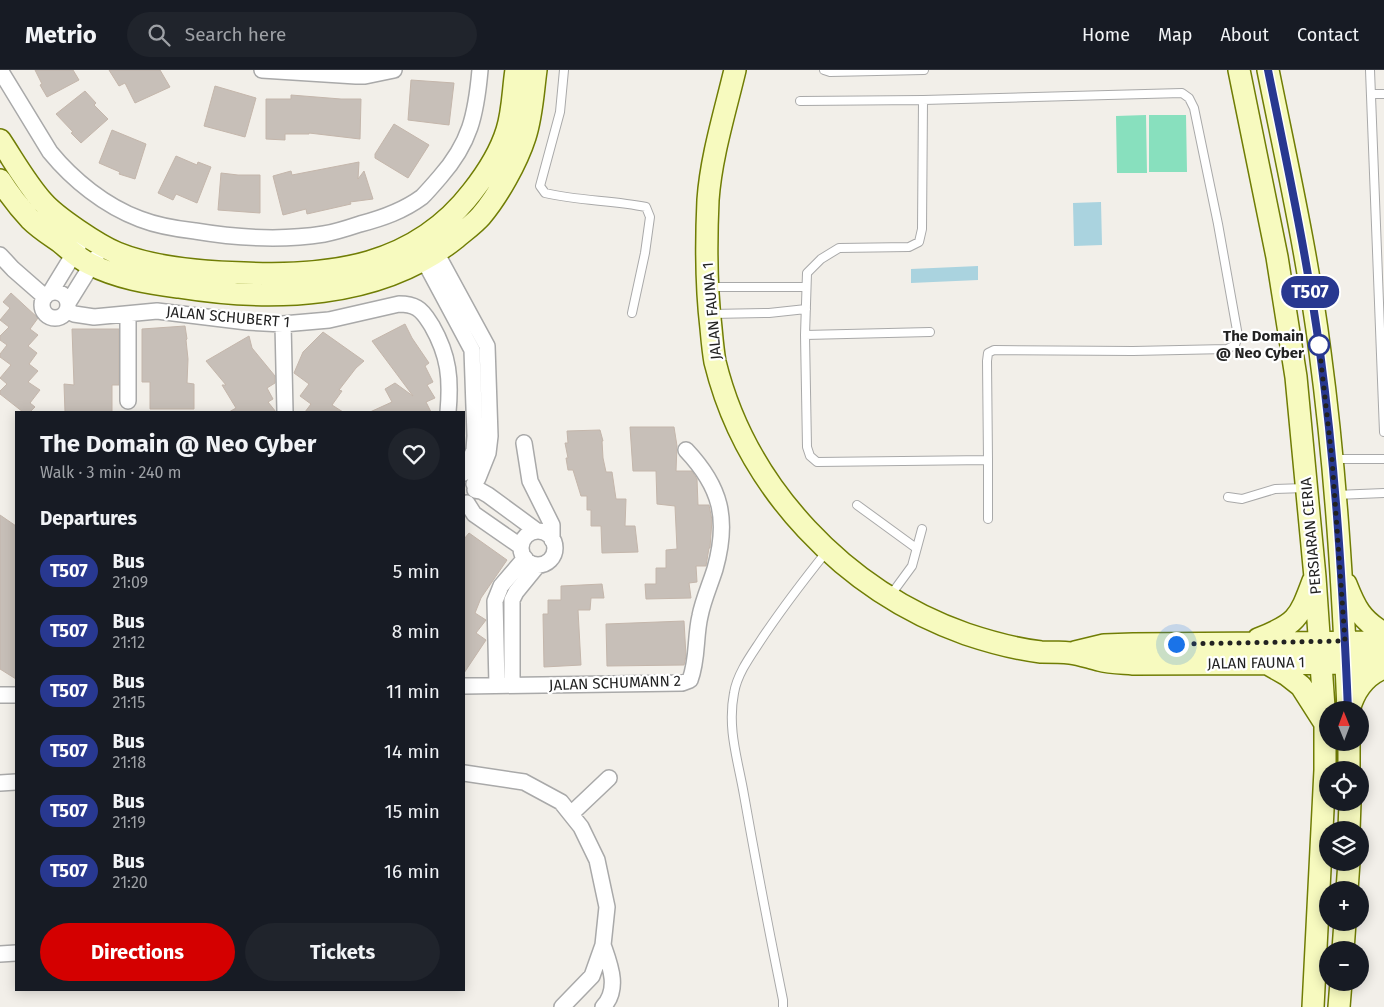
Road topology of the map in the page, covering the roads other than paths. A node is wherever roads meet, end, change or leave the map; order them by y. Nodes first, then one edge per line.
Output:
1 (0, 70) edge
2 (262, 70) edge
3 (394, 70) edge
4 (480, 70) edge
5 (516, 70) edge
6 (536, 70) edge
7 (564, 70) edge
8 (735, 70) edge
9 (824, 70) edge
10 (924, 70) edge
11 (1239, 70) edge
12 (1268, 70) edge
13 (1370, 70) edge
14 (1372, 94) junction
15 (1384, 94) edge
16 (923, 100) junction
17 (800, 101) dead end
18 (0, 140) edge
19 (0, 180) edge
20 (85, 234) junction
21 (103, 246) junction
22 (425, 248) junction
23 (74, 254) junction
24 (1, 258) edge
25 (92, 265) junction
26 (707, 287) junction
27 (806, 287) junction
28 (48, 294) junction
29 (68, 306) junction
30 (806, 309) junction
31 (632, 313) dead end
32 (128, 314) junction
33 (709, 314) junction
34 (283, 324) junction
35 (930, 332) dead end
36 (805, 335) junction
37 (1382, 342) edge
38 (128, 400) dead end
39 (285, 411) edge
40 (448, 411) edge
41 (1384, 432) edge
42 (524, 443) dead end
43 (686, 450) dead end
44 (1332, 459) junction
45 (1384, 459) edge
46 (988, 460) junction
47 (468, 488) edge
48 (1307, 488) junction
49 (1334, 494) junction
50 (1384, 494) edge
51 (1228, 497) dead end
52 (857, 506) dead end
53 (988, 519) dead end
54 (922, 529) dead end
55 (537, 531) junction
56 (552, 540) junction
57 (916, 548) junction
58 (827, 552) junction
59 (527, 556) junction
60 (1340, 570) junction
61 (1315, 577) junction
62 (889, 598) junction
63 (512, 600) junction
64 (495, 601) junction
65 (1384, 633) edge
66 (1384, 642) edge
67 (1249, 643) junction
68 (1345, 651) junction
69 (1320, 652) junction
70 (1072, 653) junction
71 (1264, 662) junction
72 (1384, 663) edge
73 (1384, 668) edge
74 (505, 685) junction
75 (465, 686) edge
76 (0, 695) edge
77 (15, 695) edge
78 (1324, 701) edge
79 (1348, 701) edge
80 (1352, 701) edge
81 (1319, 713) edge
82 (1325, 751) edge
83 (465, 773) edge
84 (610, 778) dead end
85 (15, 782) edge
86 (0, 783) edge
87 (571, 814) junction
88 (603, 945) junction
89 (15, 953) edge
90 (0, 954) edge
91 (1340, 991) edge
92 (562, 1007) edge
93 (603, 1007) edge
94 (783, 1007) edge
95 (1313, 1007) edge
96 (1339, 1007) edge

1 - 4 street
2 - 3 street
5 - 22 street
6 - 22 street
7 - 31 lane
8 - 26 street, JALAN FAUNA 1
9 - 10 lane
11 - 48 street, PERSIARAN CERIA
12 - 44 street, PERSIARAN CERIA
13 - 14 lane
14 - 15 lane
14 - 37 lane
16 - 17 lane
16 - 27 lane
16 - 46 lane
18 - 20 street
19 - 23 street
20 - 21 street
20 - 23 street
21 - 22 street
21 - 25 street
22 - 25 street
22 - 47 street
23 - 25 street
23 - 28 street
24 - 28 street
25 - 29 street
26 - 27 lane
26 - 33 street, JALAN FAUNA 1
27 - 30 lane
28 - 29 street
28 - 29 street
29 - 32 street, JALAN SCHUBERT 1
30 - 33 lane
30 - 36 lane
32 - 34 street, JALAN SCHUBERT 1
32 - 38 street
33 - 58 street, JALAN FAUNA 1
34 - 39 street
34 - 40 street, JALAN SCHUBERT 1
35 - 36 lane
36 - 46 lane
37 - 41 lane
42 - 56 street
43 - 74 street, JALAN SCHUMANN 2
44 - 45 lane
44 - 49 street, PERSIARAN CERIA
46 - 53 lane
47 - 55 street
47 - 59 street
48 - 51 lane
48 - 61 street, PERSIARAN CERIA
49 - 50 lane
49 - 60 street, PERSIARAN CERIA
52 - 57 lane
54 - 57 lane
55 - 56 street
55 - 59 street
56 - 59 street
57 - 62 lane
58 - 62 street, JALAN FAUNA 1
58 - 94 lane
59 - 63 street
59 - 64 street
60 - 65 street
60 - 68 street, PERSIARAN CERIA
61 - 67 street
61 - 69 street, PERSIARAN CERIA
62 - 70 street, JALAN FAUNA 1
63 - 64 street
63 - 74 street
64 - 74 street
66 - 68 street
67 - 69 street, JALAN FAUNA 1
67 - 70 street, JALAN FAUNA 1
68 - 69 street
68 - 72 street
68 - 79 street, PERSIARAN CERIA
69 - 71 street, JALAN FAUNA 1
69 - 78 street, PERSIARAN CERIA
70 - 71 street, JALAN FAUNA 1
71 - 81 street
73 - 80 street
74 - 75 street
76 - 77 street
82 - 95 street, PERSIARAN CERIA
83 - 87 street
84 - 87 street
85 - 86 street
87 - 88 street
88 - 92 street
88 - 93 street
89 - 90 street
91 - 96 street

